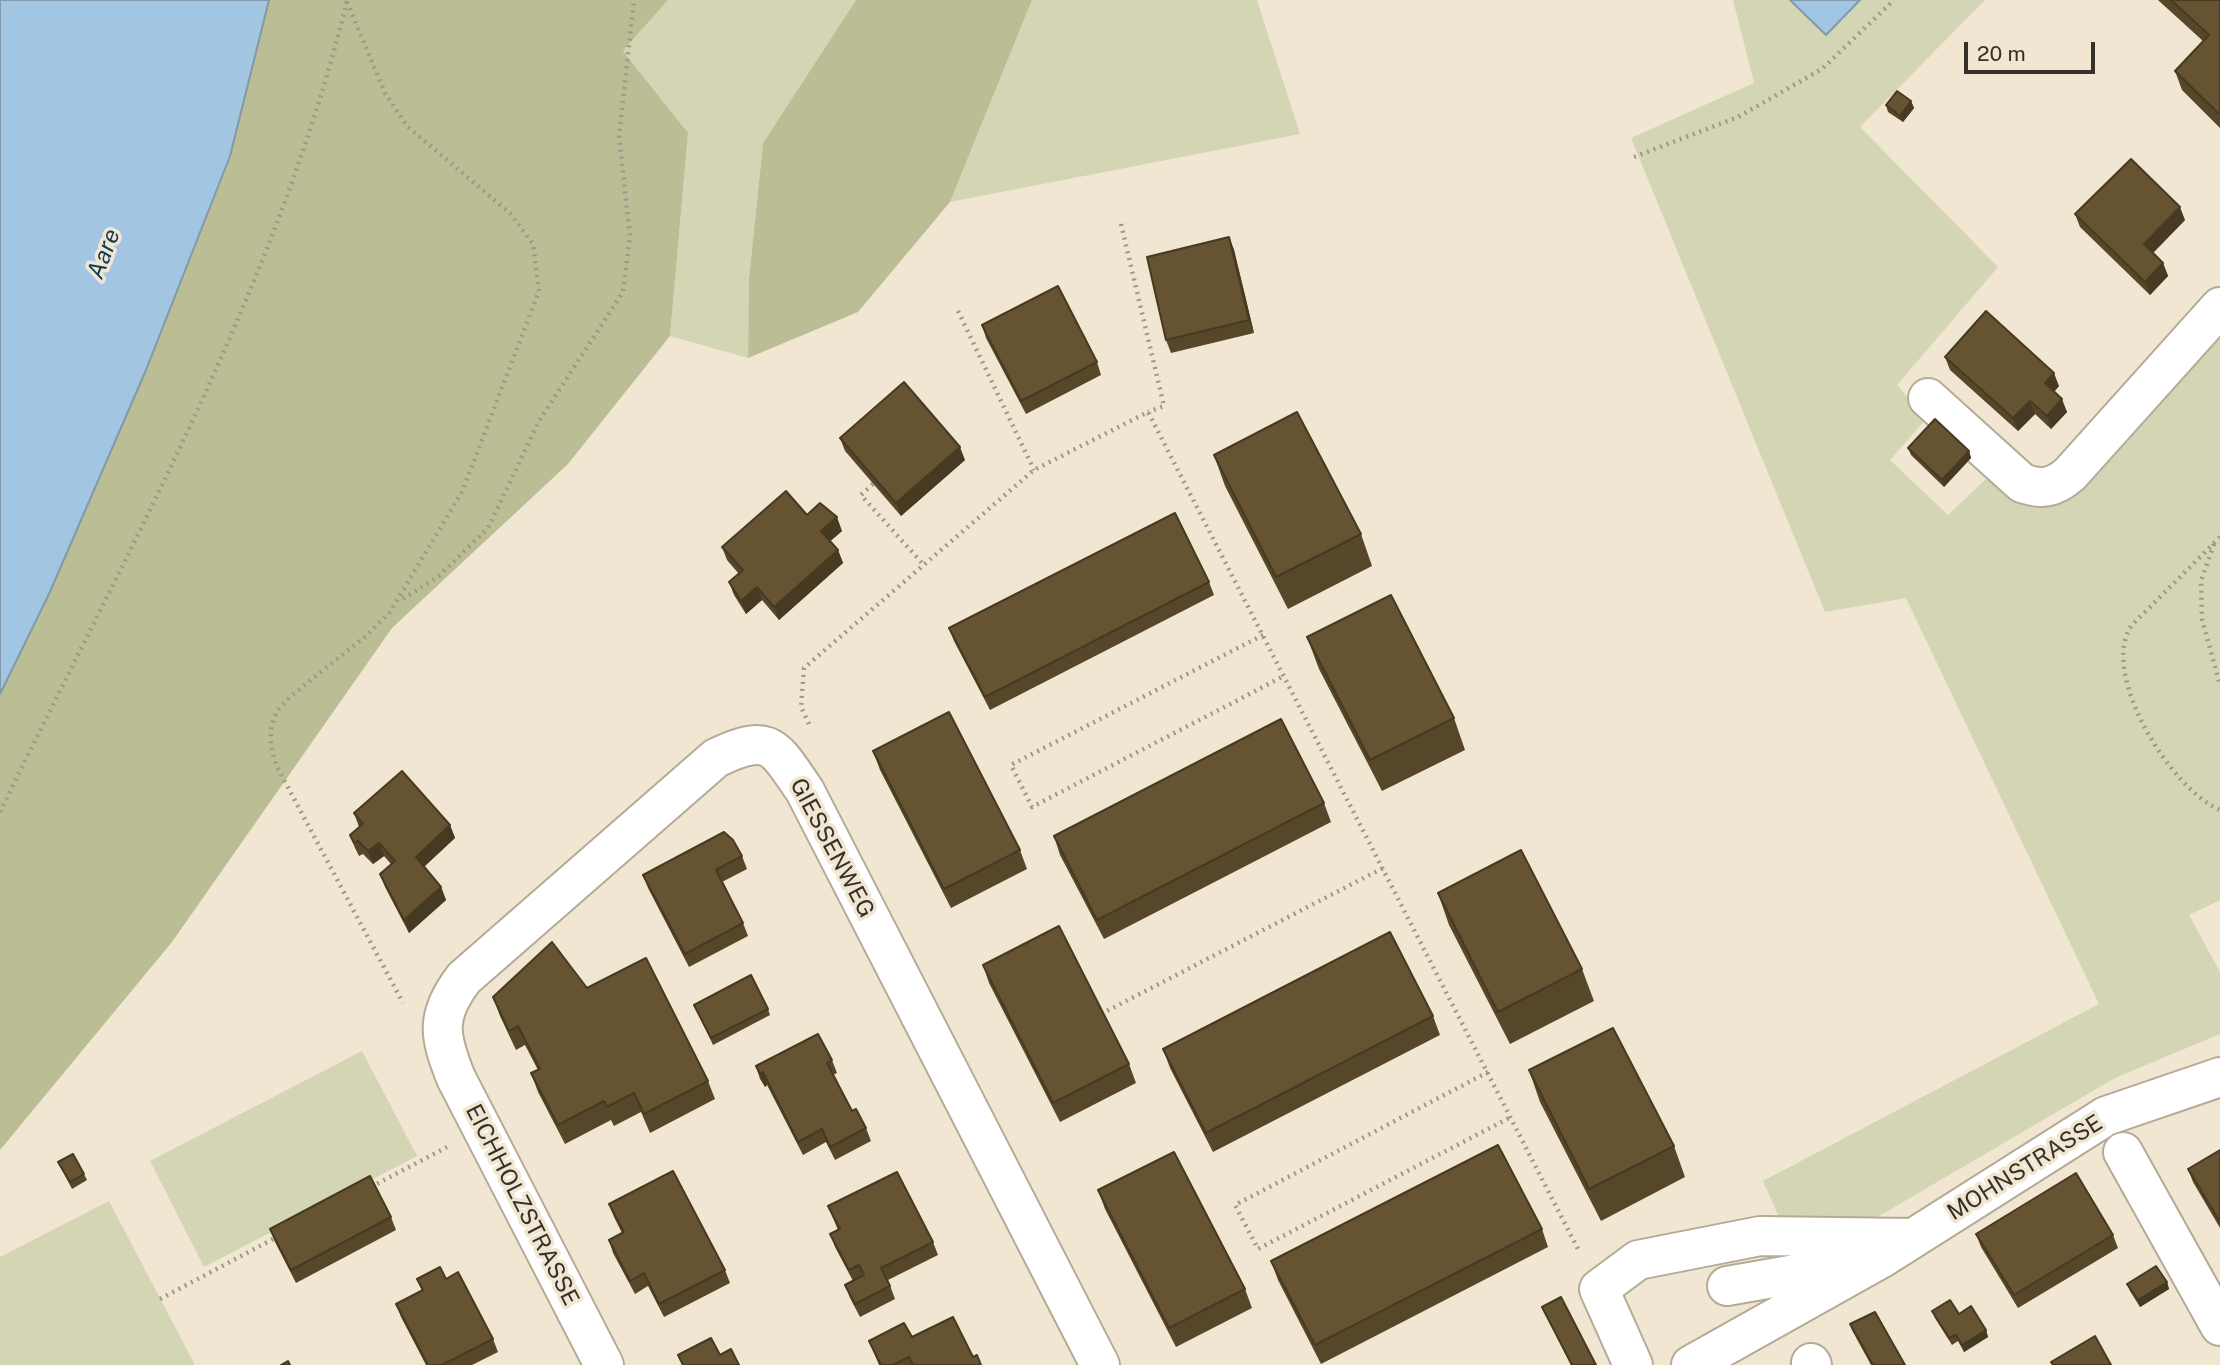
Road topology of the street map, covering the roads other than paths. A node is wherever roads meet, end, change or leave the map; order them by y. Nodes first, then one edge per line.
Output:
1 (2220, 307) edge
2 (1928, 398) dead end
3 (442, 1044) joint
4 (2220, 1077) edge
5 (2123, 1152) dead end
6 (1897, 1248) junction
7 (1727, 1286) dead end
8 (2220, 1326) edge
9 (604, 1365) edge
10 (1100, 1365) edge
11 (1633, 1365) edge
12 (1692, 1365) edge

1 - 2 street
3 - 9 street, EICHHOLZSTRASSE
3 - 10 street, GIESSENWEG
4 - 6 street, MOHNSTRASSE
5 - 8 street
6 - 7 street
6 - 11 street
6 - 12 street, MOHNSTRASSE

